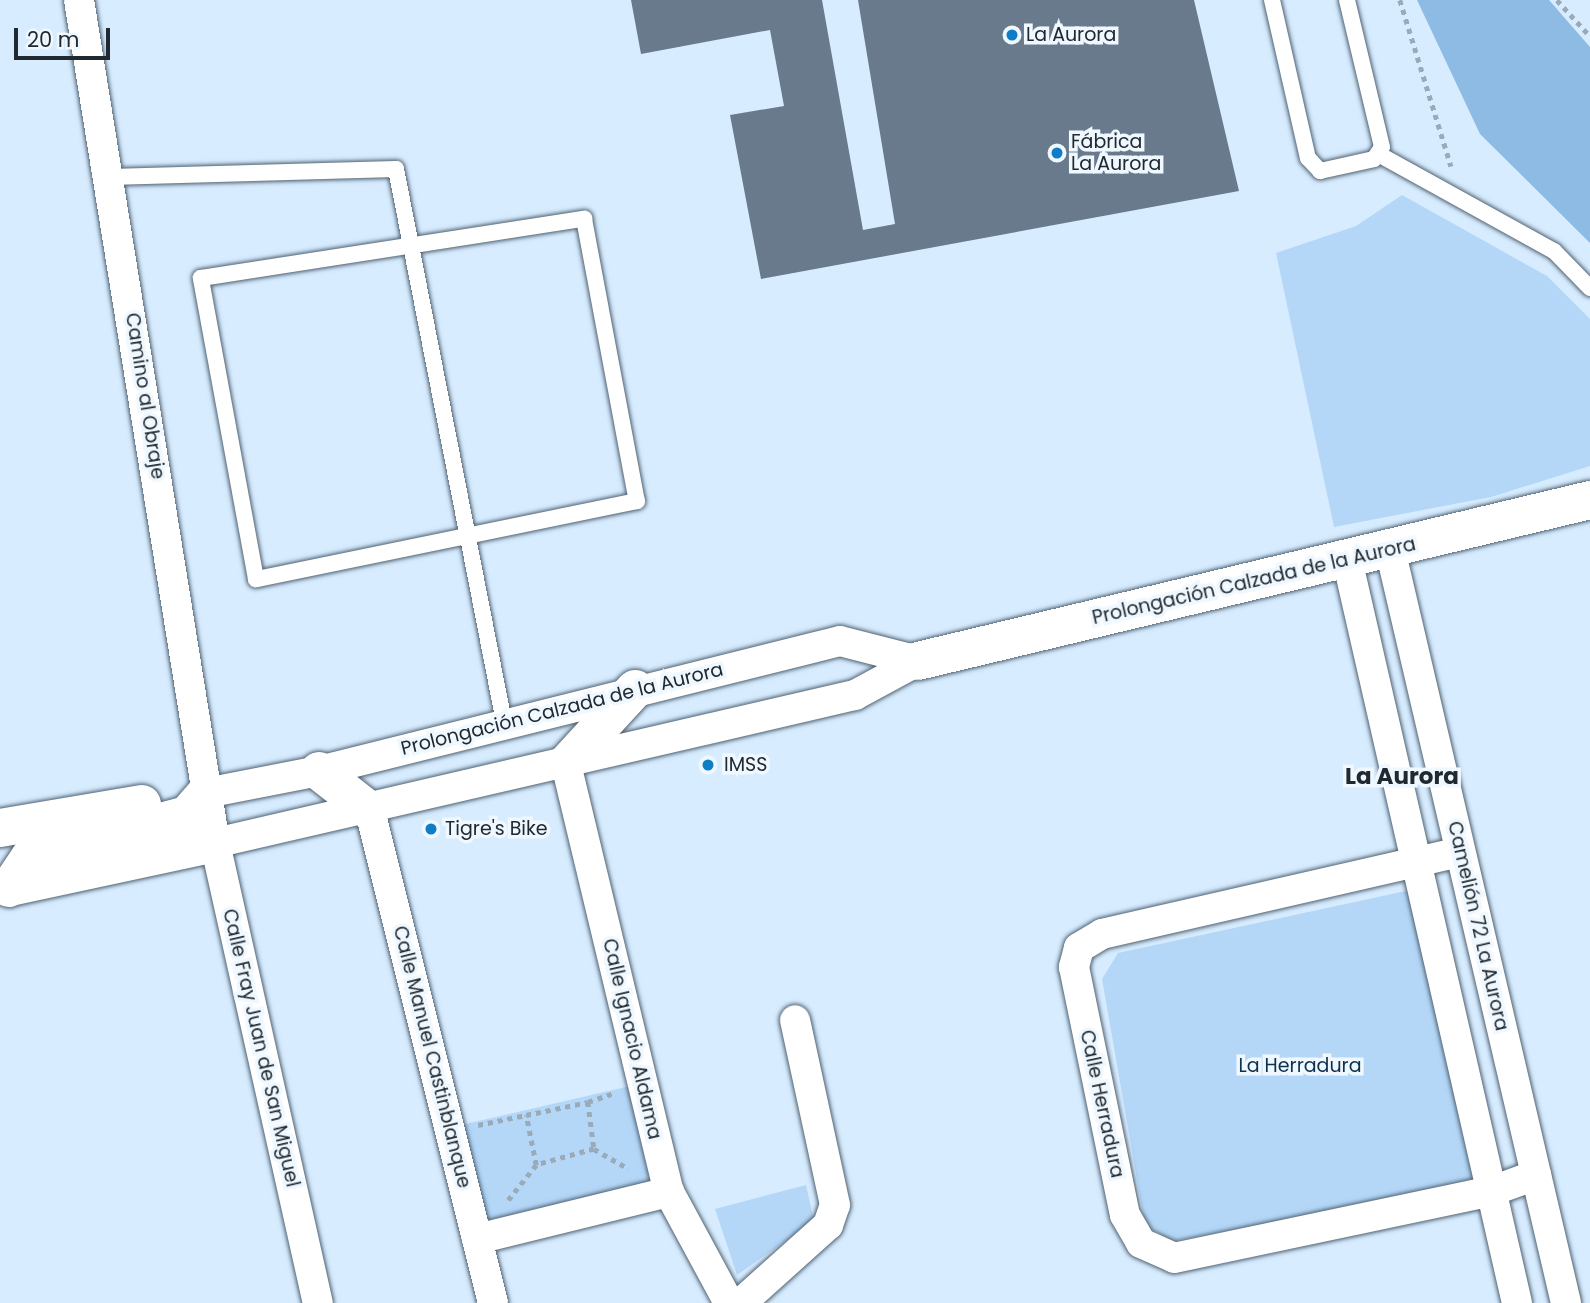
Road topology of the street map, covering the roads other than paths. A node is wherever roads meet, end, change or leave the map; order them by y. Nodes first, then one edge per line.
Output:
1 (79, 0) edge
2 (1272, 0) edge
3 (1347, 0) edge
4 (1380, 155) junction
5 (109, 177) junction
6 (411, 246) junction
7 (1590, 288) edge
8 (1590, 500) edge
9 (467, 538) junction
10 (1390, 549) junction
11 (1348, 559) junction
12 (918, 661) junction
13 (635, 689) junction
14 (504, 722) junction
15 (566, 764) junction
16 (319, 771) junction
17 (206, 793) junction
18 (370, 811) junction
19 (0, 828) edge
20 (215, 843) junction
21 (1461, 852) junction
22 (1416, 862) junction
23 (4, 889) edge
24 (795, 1020) dead end
25 (1536, 1175) junction
26 (1492, 1191) junction
27 (669, 1192) junction
28 (477, 1239) junction
29 (318, 1303) edge
30 (494, 1303) edge
31 (729, 1303) edge
32 (740, 1303) edge
33 (1517, 1303) edge
34 (1566, 1303) edge

1 - 5 street, Camino al Obraje
2 - 4 lane
3 - 4 lane
4 - 7 lane
5 - 6 lane
5 - 17 street, Camino al Obraje
6 - 9 lane
6 - 9 lane
6 - 9 lane
8 - 10 main road, Prolongación Calzada de la Aurora
9 - 14 lane
10 - 11 main road, Prolongación Calzada de la Aurora
10 - 21 street, Camelión 72 La Aurora
11 - 12 main road, Prolongación Calzada de la Aurora
11 - 22 street
12 - 13 street, Prolongación Calzada de la Aurora
12 - 15 street, Prolongación Calzada de la Aurora
13 - 14 street, Prolongación Calzada de la Aurora
13 - 15 main road
14 - 16 street, Prolongación Calzada de la Aurora
15 - 18 street, Prolongación Calzada de la Aurora
15 - 27 street, Calle Ignacio Aldama
16 - 17 street, Prolongación Calzada de la Aurora
16 - 18 main road
17 - 19 main road
17 - 20 street, Calle Fray Juan de San Miguel
17 - 23 main road
18 - 20 street, Prolongación Calzada de la Aurora
18 - 28 street, Calle Manuel Castinblanque
20 - 23 main road
20 - 29 street, Calle Fray Juan de San Miguel
21 - 22 street, Calle Herradura
21 - 25 street, Camelión 72 La Aurora
22 - 26 street
22 - 26 street, Calle Herradura
24 - 32 street
25 - 26 street, Calle Herradura
25 - 34 street, Camelión 72 La Aurora
26 - 33 street
27 - 28 street
27 - 31 street, Calle Ignacio Aldama
28 - 30 street, Calle Manuel Castinblanque

